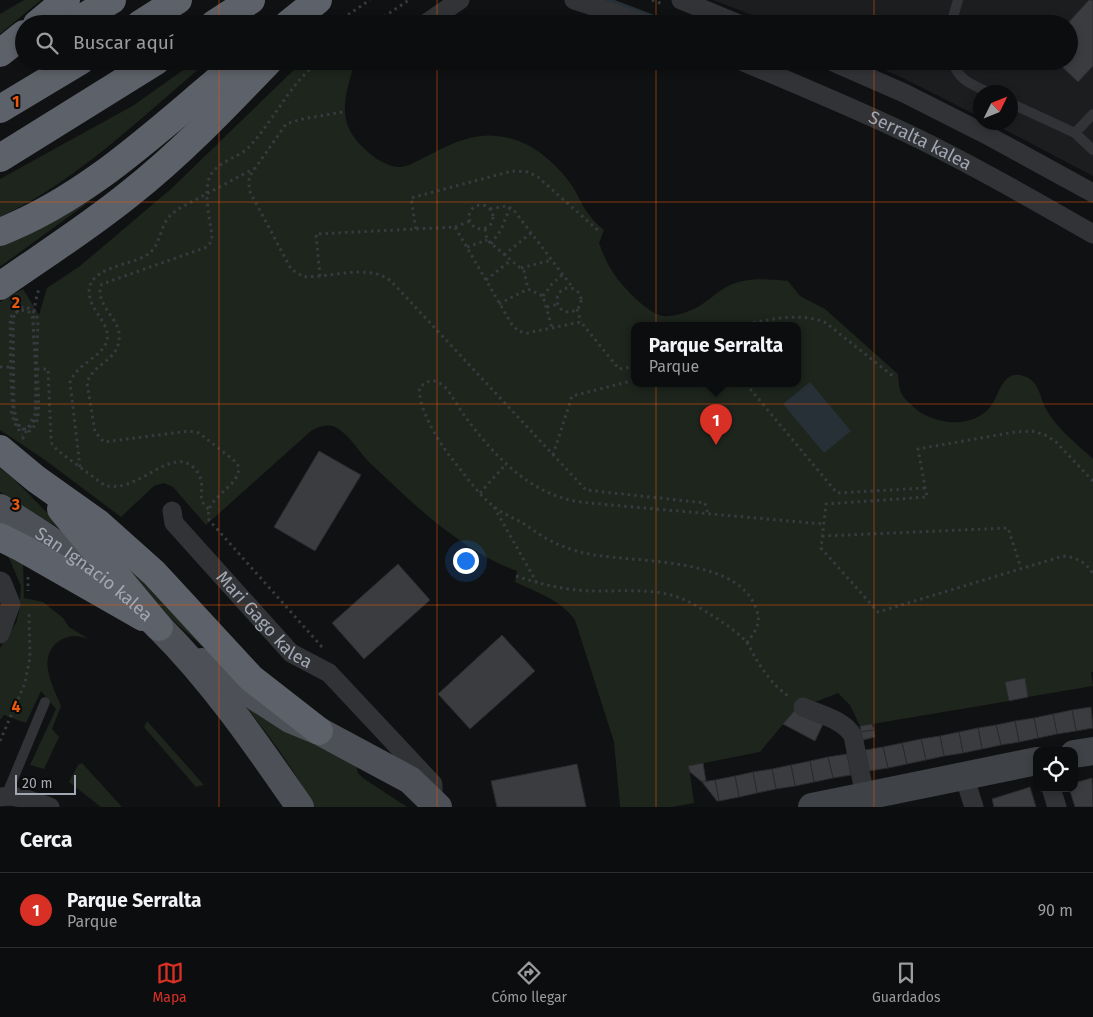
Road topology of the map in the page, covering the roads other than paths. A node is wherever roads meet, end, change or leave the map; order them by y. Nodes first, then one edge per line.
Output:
1 (66, 0) edge
2 (112, 0) edge
3 (178, 0) edge
4 (251, 0) edge
5 (318, 0) edge
6 (327, 0) edge
7 (460, 0) edge
8 (574, 0) edge
9 (681, 0) edge
10 (958, 0) edge
11 (48, 15) edge
12 (87, 15) edge
13 (154, 15) edge
14 (228, 15) edge
15 (299, 15) edge
16 (313, 15) edge
17 (438, 15) edge
18 (620, 15) edge
19 (717, 15) edge
20 (954, 15) edge
21 (15, 41) edge
22 (0, 53) edge
23 (65, 70) edge
24 (142, 70) edge
25 (231, 70) edge
26 (275, 70) edge
27 (763, 70) edge
28 (852, 70) edge
29 (956, 70) edge
30 (973, 85) edge
31 (1018, 107) edge
32 (0, 109) edge
33 (1093, 114) edge
34 (1075, 133) junction
35 (1093, 150) edge
36 (0, 158) edge
37 (1093, 193) edge
38 (8, 229) edge
39 (1093, 234) edge
40 (43, 256) junction
41 (0, 275) edge
42 (0, 286) edge
43 (12, 443) edge
44 (36, 478) junction
45 (0, 508) edge
46 (172, 511) dead end
47 (0, 537) edge
48 (0, 581) edge
49 (0, 634) edge
50 (170, 638) junction
51 (45, 702) dead end
52 (803, 707) road end
53 (369, 717) junction
54 (319, 731) junction
55 (1093, 751) edge
56 (1078, 753) edge
57 (362, 754) junction
58 (1033, 762) edge
59 (270, 763) junction
60 (964, 776) junction
61 (1052, 792) edge
62 (3, 797) edge
63 (865, 802) edge
64 (436, 804) edge
65 (50, 807) edge
66 (288, 807) edge
67 (300, 807) edge
68 (812, 807) edge
69 (974, 807) edge
70 (1057, 807) edge

1 - 11 highway
2 - 12 highway
3 - 13 highway
4 - 14 highway
5 - 15 highway
6 - 16 highway
7 - 17 street
8 - 18 street
9 - 19 street
10 - 20 lane
21 - 22 highway
23 - 32 highway
24 - 36 highway
25 - 38 highway
26 - 40 highway
27 - 39 street, Serralta kalea
28 - 37 street, Serralta kalea
29 - 30 lane
31 - 34 lane
33 - 34 lane
34 - 35 lane
40 - 41 highway
40 - 42 highway
43 - 44 highway
44 - 50 highway
44 - 54 highway
45 - 50 main road, San Ignacio kalea
46 - 53 street, Mari Gago kalea
47 - 50 highway
48 - 49 street
50 - 54 main road
50 - 59 main road, San Ignacio kalea
51 - 62 lane
52 - 63 street
53 - 57 street, Mari Gago kalea
53 - 64 street, Mari Gago kalea
54 - 57 main road
55 - 56 street
57 - 64 main road
58 - 60 street
59 - 66 main road, San Ignacio kalea
59 - 67 main road, San Ignacio kalea
60 - 63 street
60 - 69 street
61 - 70 street
62 - 65 street
63 - 68 street

